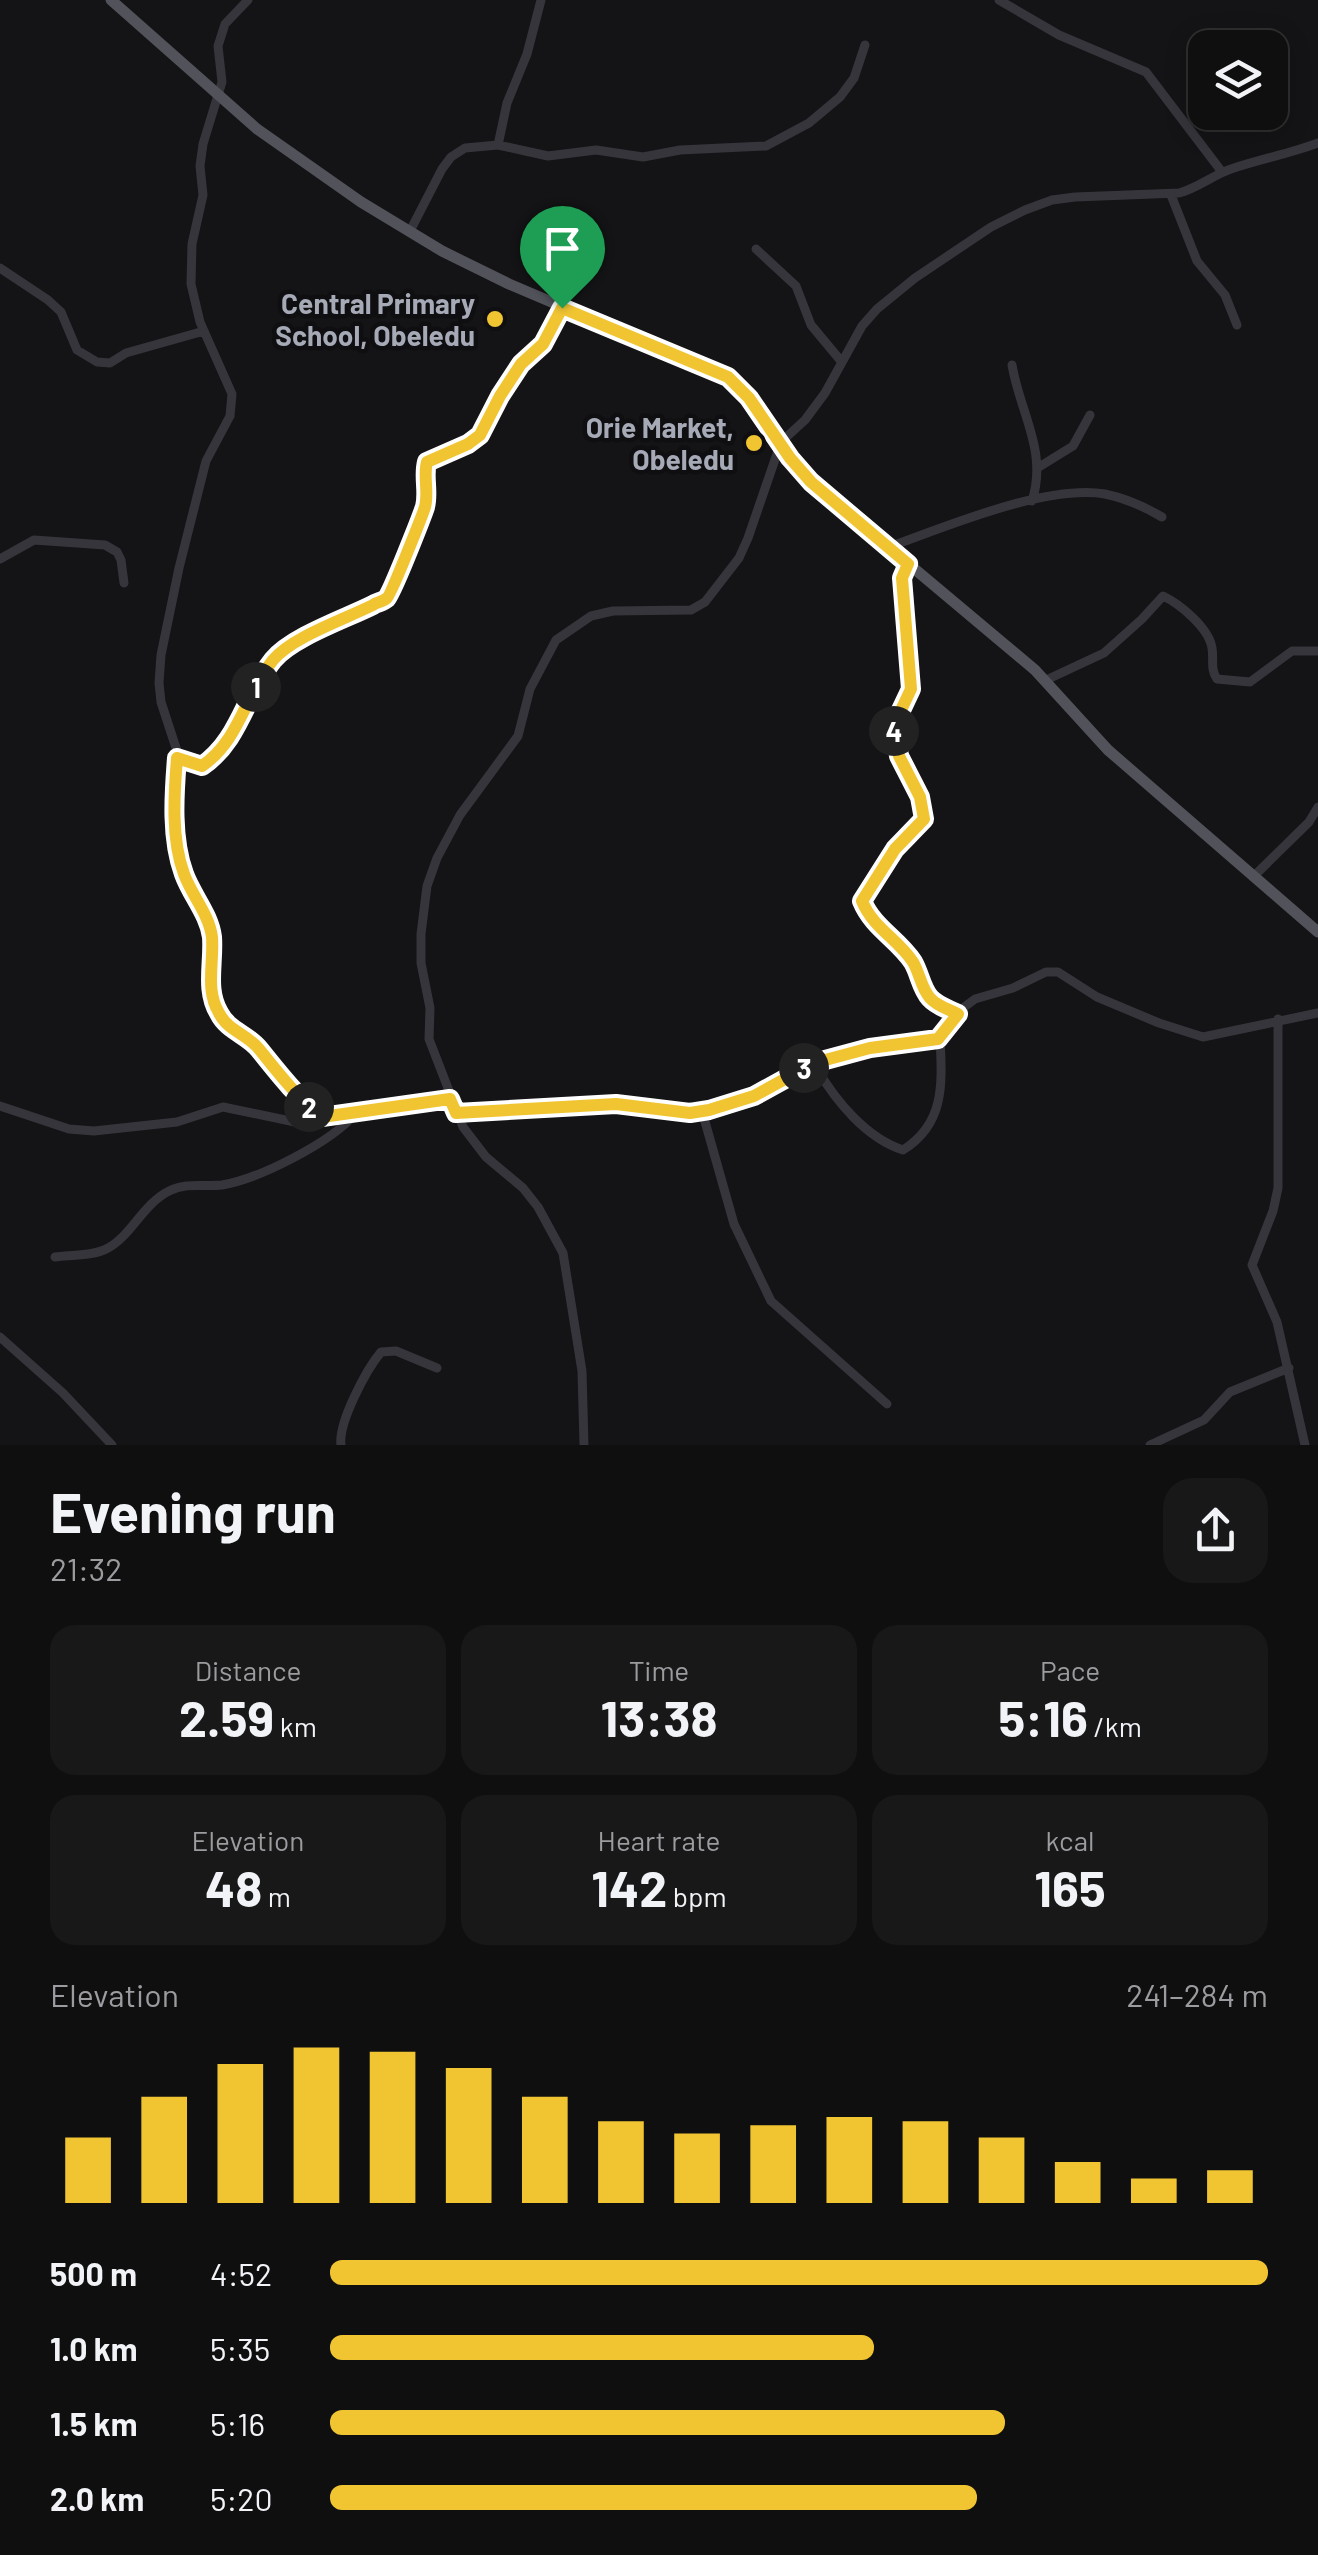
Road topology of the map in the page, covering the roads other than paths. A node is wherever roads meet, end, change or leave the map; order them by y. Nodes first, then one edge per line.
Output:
1 (111, 0) edge
2 (248, 0) edge
3 (541, 0) edge
4 (1000, 0) edge
5 (865, 45) dead end
6 (220, 96) junction
7 (1318, 143) edge
8 (498, 145) junction
9 (1222, 172) junction
10 (1170, 196) junction
11 (410, 231) junction
12 (756, 249) dead end
13 (0, 268) edge
14 (562, 308) junction
15 (1237, 325) dead end
16 (204, 331) junction
17 (841, 361) junction
18 (1012, 364) dead end
19 (1090, 415) dead end
20 (780, 442) junction
21 (1038, 467) junction
22 (1032, 501) junction
23 (1162, 517) dead end
24 (889, 547) junction
25 (0, 560) edge
26 (908, 564) junction
27 (124, 583) dead end
28 (1318, 651) edge
29 (1044, 680) junction
30 (177, 758) junction
31 (1318, 807) edge
32 (1253, 878) junction
33 (1318, 932) edge
34 (1318, 1012) edge
35 (958, 1014) junction
36 (1278, 1019) junction
37 (940, 1037) junction
38 (816, 1069) dead end
39 (450, 1099) junction
40 (0, 1106) edge
41 (702, 1112) junction
42 (356, 1113) junction
43 (456, 1113) junction
44 (322, 1117) junction
45 (55, 1257) dead end
46 (0, 1337) edge
47 (437, 1368) dead end
48 (1289, 1368) junction
49 (888, 1404) dead end
50 (340, 1444) edge
51 (112, 1445) edge
52 (327, 1445) edge
53 (584, 1445) edge
54 (1150, 1445) edge
55 (1306, 1445) edge

1 - 6 main road
2 - 6 street
3 - 8 street
4 - 9 street
5 - 8 street
6 - 11 main road
6 - 16 street
7 - 9 street
8 - 11 street
9 - 10 street
10 - 15 street
10 - 17 street
11 - 14 main road
12 - 17 street
13 - 16 street
14 - 20 main road
14 - 30 street
16 - 30 street
17 - 20 street
18 - 21 street
19 - 21 street
20 - 24 main road
20 - 39 street
21 - 22 street
22 - 23 street
22 - 24 street
24 - 26 main road
25 - 27 street
26 - 29 main road
26 - 35 street
28 - 29 street
29 - 32 main road
30 - 44 street
31 - 32 street
32 - 33 main road
34 - 36 street
35 - 36 street
35 - 37 street
36 - 48 street
37 - 38 street
37 - 41 street
39 - 42 street
39 - 43 street
40 - 44 street
41 - 43 street
41 - 49 street
42 - 44 street
42 - 45 street
43 - 53 street
46 - 51 street
47 - 50 street
48 - 54 street
48 - 55 street
50 - 52 street

